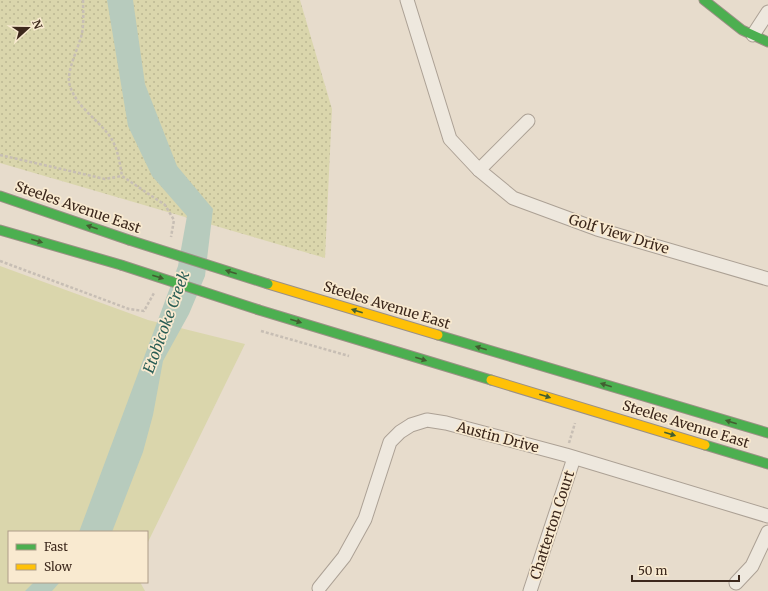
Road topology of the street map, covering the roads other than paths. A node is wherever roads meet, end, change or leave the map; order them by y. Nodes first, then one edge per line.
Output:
1 (406, 0) edge
2 (704, 0) edge
3 (768, 12) edge
4 (753, 35) junction
5 (768, 42) edge
6 (528, 121) dead end
7 (479, 170) junction
8 (0, 196) edge
9 (0, 230) edge
10 (768, 279) edge
11 (768, 433) edge
12 (570, 457) junction
13 (768, 464) edge
14 (768, 516) edge
15 (768, 532) edge
16 (736, 583) dead end
17 (319, 588) dead end
18 (530, 591) edge

1 - 7 street, Golf View Drive
2 - 4 main road
3 - 4 street
4 - 5 main road
6 - 7 street
7 - 10 street, Golf View Drive
11 -> 8 main road, Steeles Avenue East, bridge
9 -> 13 main road, Steeles Avenue East, bridge
12 - 14 street, Austin Drive
12 - 17 street, Austin Drive
12 - 18 street, Chatterton Court
15 - 16 street

